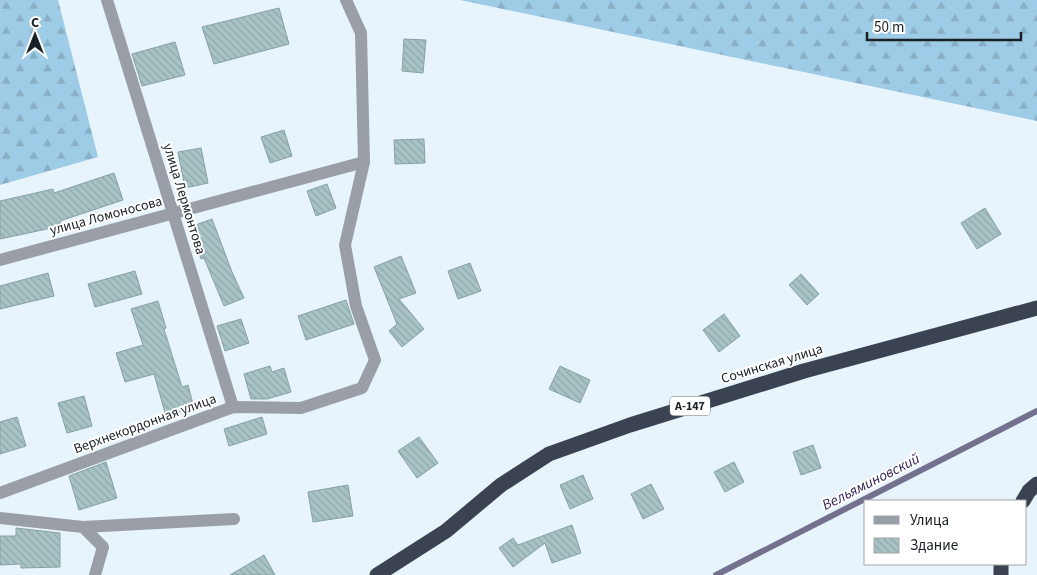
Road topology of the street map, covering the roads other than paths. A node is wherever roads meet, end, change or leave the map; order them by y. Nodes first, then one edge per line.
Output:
1 (106, 0) edge
2 (346, 0) edge
3 (364, 162) junction
4 (172, 213) junction
5 (0, 260) edge
6 (1037, 308) edge
7 (233, 407) junction
8 (1037, 484) edge
9 (0, 493) edge
10 (1024, 500) edge
11 (0, 518) edge
12 (234, 519) dead end
13 (83, 527) junction
14 (95, 575) edge
15 (377, 575) edge

1 - 4 street, улица Лермонтова
2 - 3 street
3 - 4 street, улица Ломоносова
3 - 7 street, Верхнекордонная улица
4 - 5 street, улица Ломоносова
4 - 7 street, улица Лермонтова
6 - 15 highway, Сочинская улица / А-147
7 - 9 street, Верхнекордонная улица
8 - 10 highway
11 - 13 street
12 - 13 street
13 - 14 street

